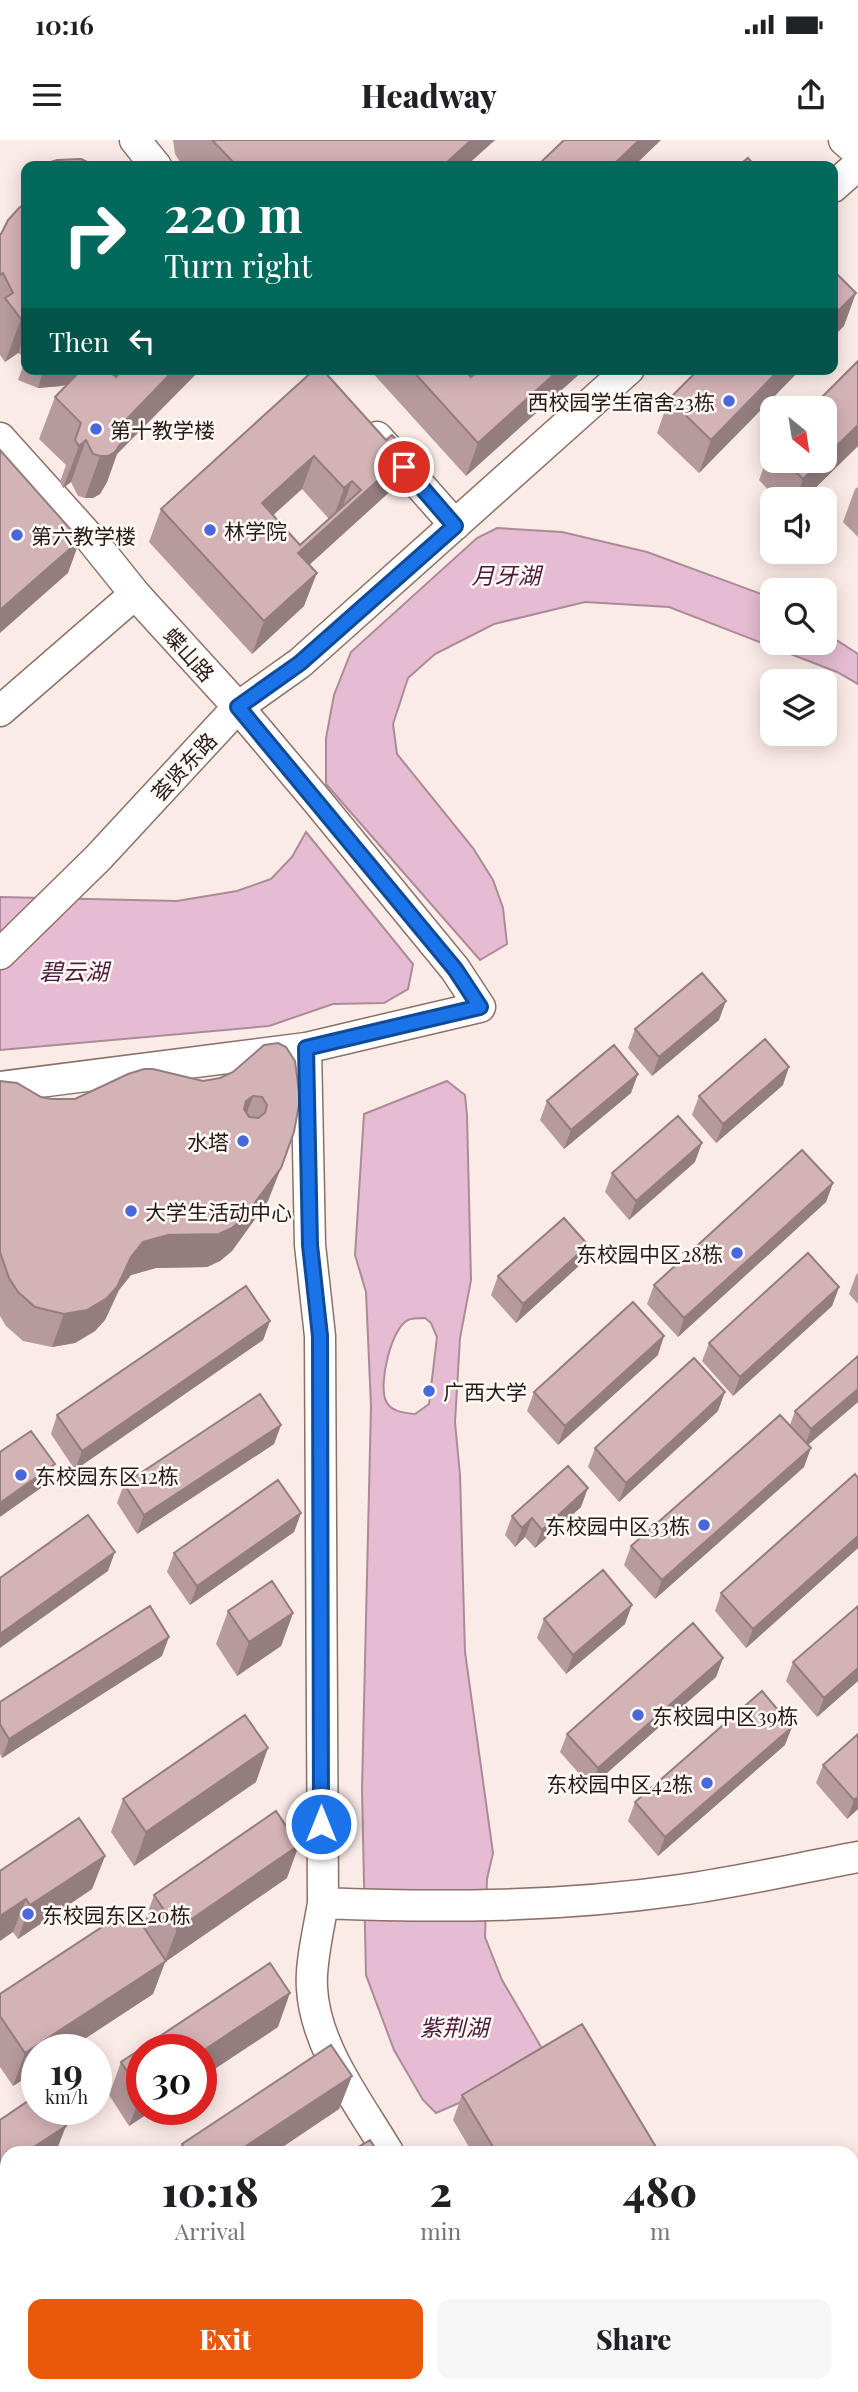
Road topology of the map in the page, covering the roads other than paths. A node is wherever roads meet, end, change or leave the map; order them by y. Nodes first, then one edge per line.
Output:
1 (135, 140) edge
2 (844, 140) edge
3 (858, 152) edge
4 (152, 161) edge
5 (858, 165) edge
6 (838, 183) edge
7 (622, 375) edge
8 (363, 421) edge
9 (0, 438) edge
10 (455, 526) junction
11 (135, 594) junction
12 (238, 707) junction
13 (0, 711) edge
14 (0, 954) edge
15 (306, 1048) junction
16 (0, 1087) edge
17 (858, 1857) edge
18 (336, 1903) junction
19 (384, 2146) edge

1 - 4 street
2 - 3 street
5 - 6 street
7 - 10 street, 荟贤东路
8 - 10 street
9 - 11 street, 蝶山路
10 - 12 street, 荟贤东路
11 - 12 street, 蝶山路
11 - 13 street
12 - 14 street, 荟贤东路
12 - 15 street, 蝶山路
15 - 16 street
15 - 18 street
17 - 18 street
18 - 19 street

